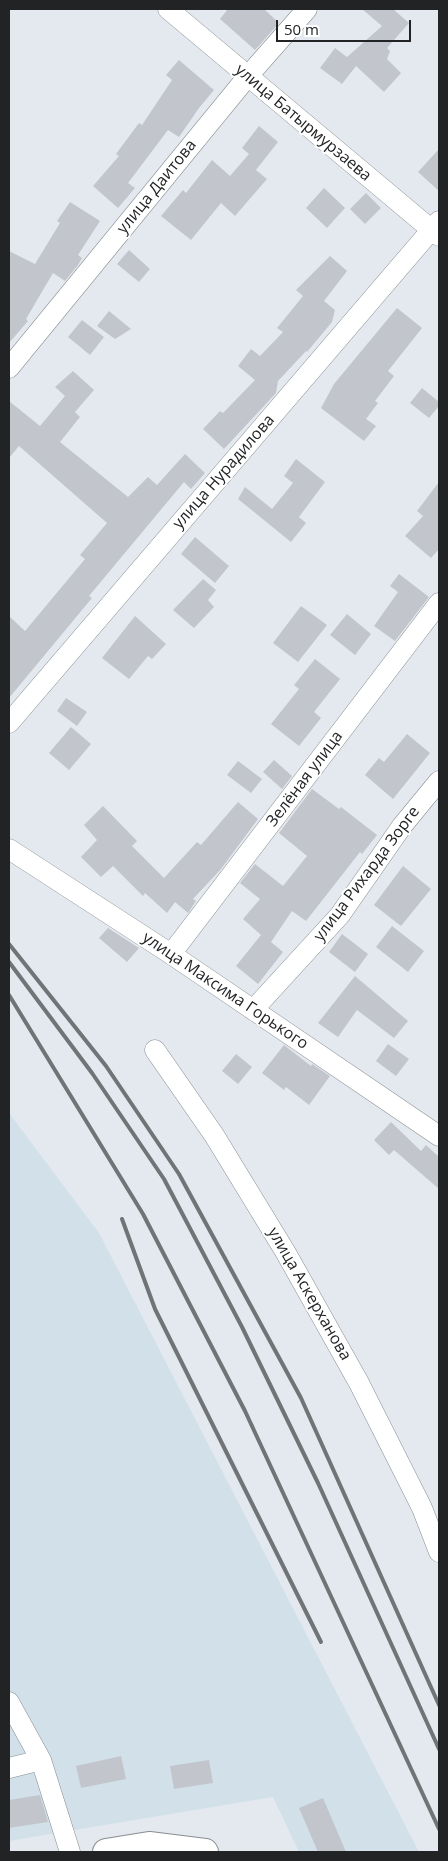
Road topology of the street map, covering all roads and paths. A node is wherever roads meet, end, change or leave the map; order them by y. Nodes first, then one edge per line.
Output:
1 (168, 9) edge
2 (307, 9) edge
3 (248, 76) junction
4 (437, 229) edge
5 (9, 368) edge
6 (439, 603) edge
7 (9, 723) edge
8 (439, 781) edge
9 (9, 849) edge
10 (171, 954) junction
11 (253, 1010) junction
12 (155, 1050) dead end
13 (439, 1136) edge
14 (439, 1552) edge
15 (9, 1702) edge
16 (42, 1760) junction
17 (9, 1768) edge
18 (70, 1852) edge
19 (106, 1852) edge
20 (205, 1852) edge

1 - 3 street, улица Батырмурзаева
2 - 3 street, улица Даитова
3 - 4 street, улица Батырмурзаева
3 - 5 street, улица Даитова
4 - 7 street, улица Нурадилова
6 - 10 street, Зелёная улица
8 - 11 street, улица Рихарда Зорге
9 - 10 street, улица Максима Горького
10 - 11 street, улица Максима Горького
11 - 13 street, улица Максима Горького
12 - 14 street, улица Аскерханова
15 - 16 street
16 - 17 street
16 - 18 street
19 - 20 main road

